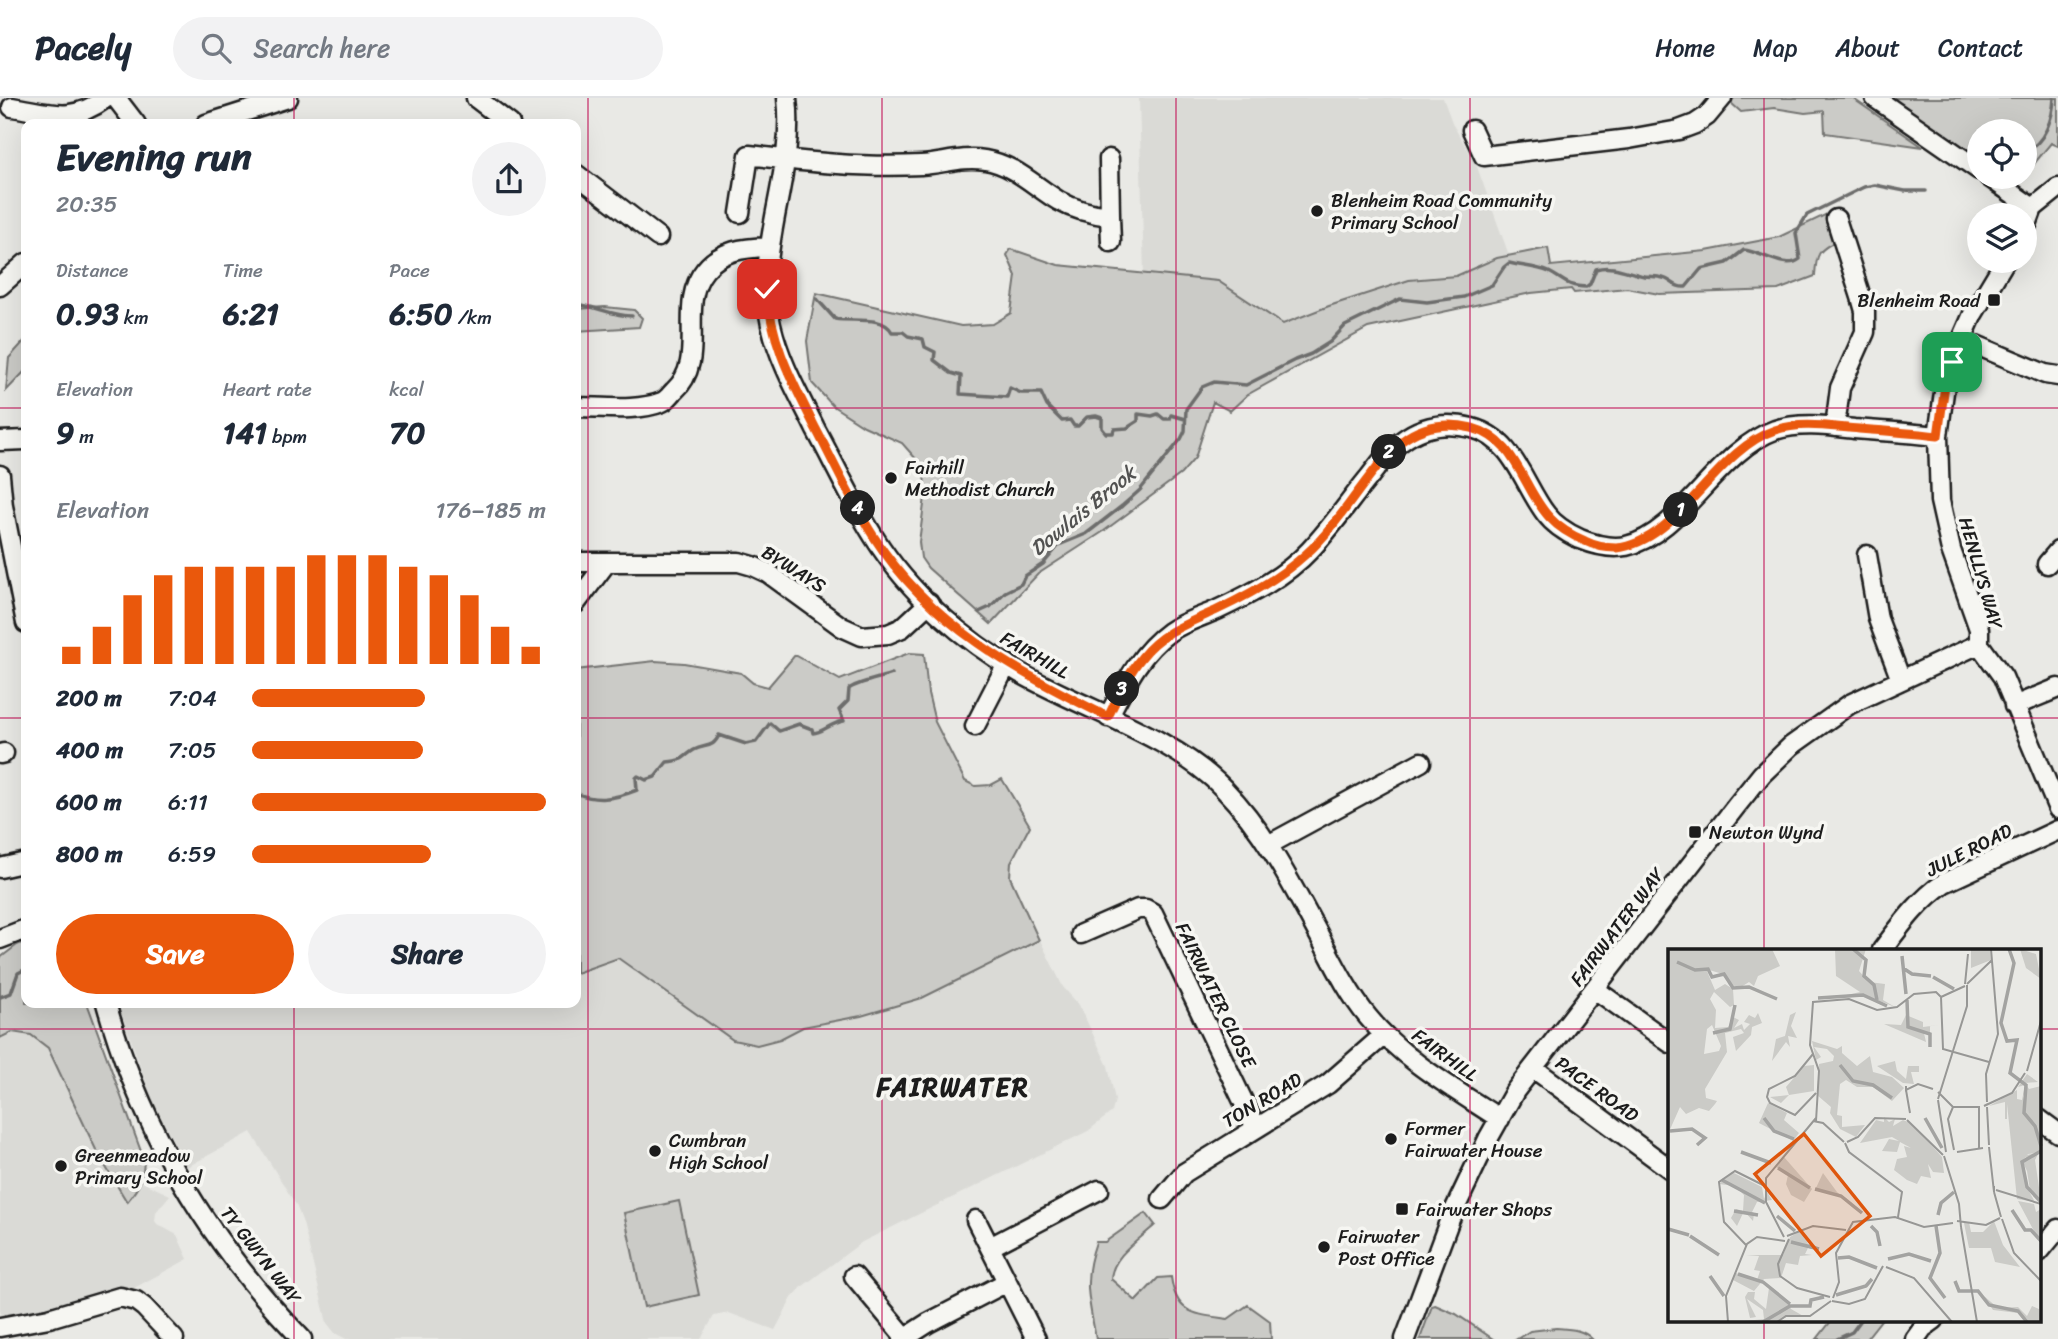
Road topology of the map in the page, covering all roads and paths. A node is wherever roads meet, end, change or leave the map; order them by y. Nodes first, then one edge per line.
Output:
1 (106, 98) edge
2 (116, 98) edge
3 (288, 98) edge
4 (476, 98) edge
5 (787, 98) edge
6 (1722, 98) edge
7 (1875, 98) edge
8 (12, 107) dead end
9 (256, 107) junction
10 (132, 119) edge
11 (221, 119) edge
12 (262, 119) edge
13 (503, 119) edge
14 (1472, 130) dead end
15 (1109, 159) dead end
16 (787, 160) junction
17 (1967, 162) edge
18 (581, 178) edge
19 (2058, 188) edge
20 (2006, 189) edge
21 (2026, 203) edge
22 (2037, 205) edge
23 (740, 213) dead end
24 (1111, 216) junction
25 (1836, 219) dead end
26 (658, 237) dead end
27 (1111, 242) dead end
28 (768, 247) junction
29 (21, 267) edge
30 (1998, 273) edge
31 (0, 286) edge
32 (1962, 339) junction
33 (2058, 376) edge
34 (581, 407) edge
35 (1835, 427) junction
36 (1938, 436) junction
37 (21, 440) edge
38 (0, 441) edge
39 (0, 475) edge
40 (1867, 555) dead end
41 (581, 562) edge
42 (607, 562) junction
43 (21, 583) edge
44 (581, 596) edge
45 (929, 603) junction
46 (1979, 644) junction
47 (1007, 664) junction
48 (1902, 680) junction
49 (2058, 688) edge
50 (2014, 706) junction
51 (1108, 717) junction
52 (975, 726) dead end
53 (1421, 762) dead end
54 (2058, 809) edge
55 (2058, 830) edge
56 (1268, 845) junction
57 (21, 863) edge
58 (0, 868) edge
59 (21, 931) edge
60 (1082, 934) dead end
61 (0, 939) edge
62 (1883, 949) edge
63 (1596, 989) junction
64 (108, 1008) edge
65 (1384, 1035) junction
66 (1668, 1042) edge
67 (1533, 1069) junction
68 (1500, 1119) junction
69 (2040, 1120) edge
70 (1256, 1128) junction
71 (2058, 1133) edge
72 (1668, 1168) edge
73 (1091, 1199) dead end
74 (1162, 1199) dead end
75 (976, 1220) dead end
76 (2058, 1229) edge
77 (990, 1247) junction
78 (2040, 1251) edge
79 (865, 1281) dead end
80 (1007, 1282) junction
81 (1931, 1322) edge
82 (0, 1326) edge
83 (300, 1338) edge
84 (904, 1338) edge
85 (174, 1339) edge
86 (1036, 1339) edge
87 (1405, 1339) edge
88 (1915, 1339) edge

1 - 8 street
2 - 10 street
3 - 9 street
4 - 13 street
5 - 16 street, FAIRHILL
6 - 14 street
7 - 17 street
9 - 11 street
9 - 12 street
15 - 24 street
16 - 23 street
16 - 24 street
16 - 28 street, FAIRHILL
18 - 26 street
19 - 22 street
20 - 21 street
24 - 27 street
25 - 35 street
28 - 34 street
28 - 45 street, FAIRHILL
29 - 31 street
30 - 32 street, HENLLYS WAY
32 - 33 street
32 - 36 street, HENLLYS WAY
35 - 36 street
35 - 51 street
36 - 46 street, HENLLYS WAY
37 - 38 street
39 - 43 street
40 - 48 street
41 - 42 street, BYWAYS
42 - 44 street
42 - 45 street, BYWAYS
45 - 47 street, FAIRHILL
46 - 48 street, FAIRWATER WAY
46 - 50 street, HENLLYS WAY
47 - 51 street, FAIRHILL
47 - 52 street
48 - 63 street, FAIRWATER WAY
49 - 50 street
50 - 54 street, HENLLYS WAY
51 - 56 street, FAIRHILL
53 - 56 street
55 - 62 street, JULE ROAD
56 - 65 street, FAIRHILL
57 - 58 street
59 - 61 street
60 - 70 street, FAIRWATER CLOSE
63 - 66 street
63 - 67 street, FAIRWATER WAY
64 - 83 street, TY GWYN WAY
65 - 68 street, FAIRHILL
65 - 70 street, TON ROAD
67 - 68 street, FAIRWATER WAY
67 - 72 street, PACE ROAD
68 - 87 street, FAIRWATER WAY
69 - 71 street
70 - 74 street, TON ROAD
73 - 77 street
75 - 77 street
76 - 78 street
77 - 80 street
79 - 84 street
80 - 84 street
80 - 86 street
81 - 88 street
82 - 85 street

